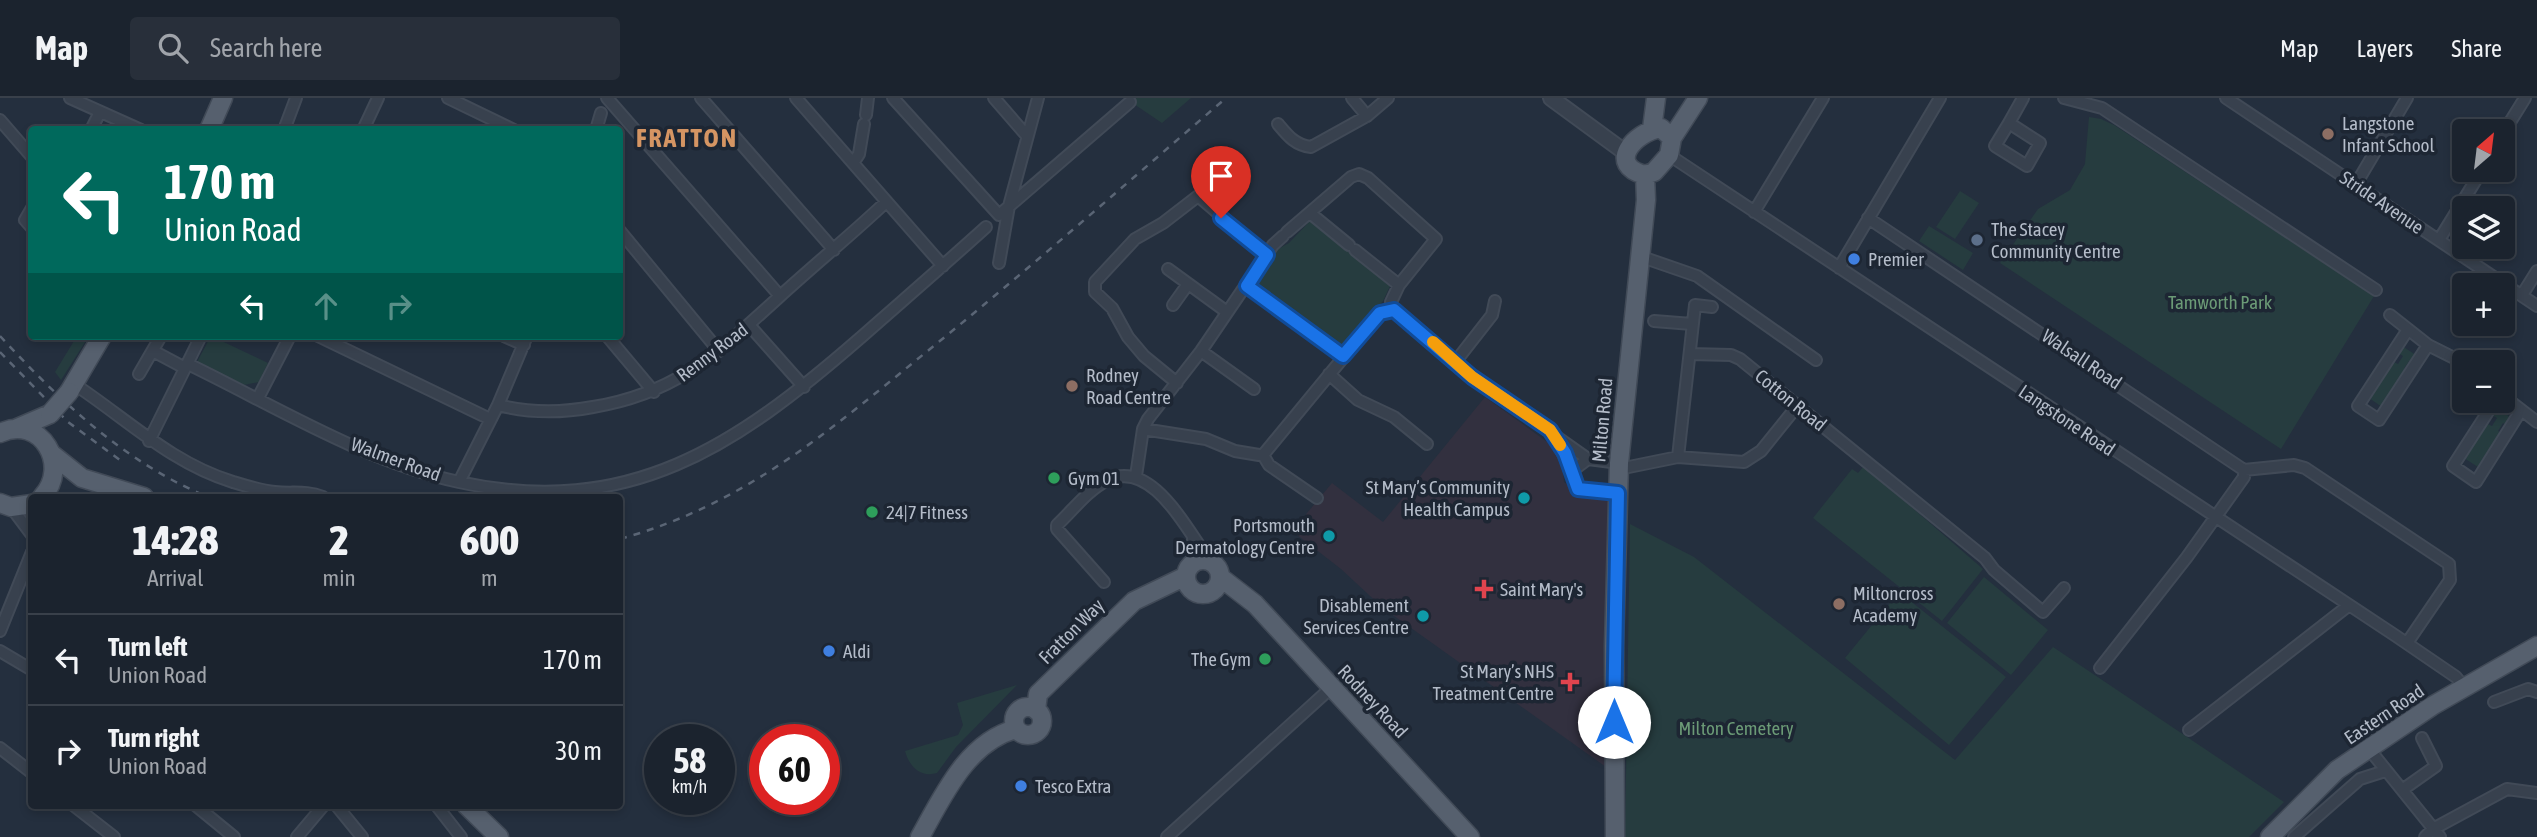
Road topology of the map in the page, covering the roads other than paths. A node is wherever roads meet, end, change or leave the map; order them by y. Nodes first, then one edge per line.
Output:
1 (69, 98) edge
2 (223, 98) edge
3 (296, 98) edge
4 (378, 98) edge
5 (448, 98) edge
6 (607, 98) edge
7 (701, 98) edge
8 (796, 98) edge
9 (868, 98) edge
10 (893, 98) edge
11 (994, 98) edge
12 (1038, 98) edge
13 (1352, 98) edge
14 (1388, 98) edge
15 (1550, 98) edge
16 (1656, 98) edge
17 (1698, 98) edge
18 (1823, 98) edge
19 (1940, 98) edge
20 (2024, 98) edge
21 (2064, 98) edge
22 (2226, 98) edge
23 (2407, 98) edge
24 (2525, 98) edge
25 (1130, 102) dead end
26 (100, 112) junction
27 (601, 113) dead end
28 (1367, 116) junction
29 (2512, 119) edge
30 (0, 120) edge
31 (2009, 123) dead end
32 (1278, 124) dead end
33 (94, 126) edge
34 (132, 126) edge
35 (211, 126) edge
36 (286, 126) edge
37 (365, 126) edge
38 (505, 126) edge
39 (597, 126) edge
40 (1652, 130) junction
41 (1027, 136) junction
42 (1671, 147) junction
43 (28, 152) edge
44 (1626, 153) junction
45 (853, 163) junction
46 (1645, 176) junction
47 (2474, 182) edge
48 (2356, 184) junction
49 (886, 202) junction
50 (1009, 206) junction
51 (1310, 212) junction
52 (1754, 212) junction
53 (1868, 218) junction
54 (986, 227) dead end
55 (623, 235) edge
56 (2438, 240) junction
57 (834, 250) junction
58 (1267, 255) junction
59 (1639, 256) junction
60 (999, 263) dead end
61 (943, 266) junction
62 (1839, 268) junction
63 (1168, 269) dead end
64 (2537, 271) edge
65 (1188, 284) junction
66 (1399, 285) junction
67 (1247, 286) junction
68 (2376, 290) dead end
69 (2522, 295) junction
70 (780, 296) junction
71 (1495, 302) dead end
72 (1173, 305) dead end
73 (2537, 306) edge
74 (1712, 307) dead end
75 (1394, 310) junction
76 (1227, 313) junction
77 (2390, 314) dead end
78 (1654, 321) dead end
79 (1692, 324) junction
80 (749, 325) junction
81 (2407, 331) junction
82 (100, 340) edge
83 (159, 340) edge
84 (199, 340) edge
85 (288, 340) edge
86 (326, 340) edge
87 (610, 340) edge
88 (525, 341) edge
89 (2428, 345) junction
90 (153, 351) junction
91 (719, 351) junction
92 (1201, 351) junction
93 (1690, 354) junction
94 (1343, 356) junction
95 (2452, 357) edge
96 (1815, 360) dead end
97 (1456, 361) junction
98 (187, 366) junction
99 (139, 374) dead end
100 (1329, 374) junction
101 (1177, 383) junction
102 (804, 387) junction
103 (71, 388) junction
104 (1254, 389) dead end
105 (654, 392) junction
106 (258, 398) junction
107 (2515, 404) edge
108 (498, 405) junction
109 (1798, 405) junction
110 (2521, 412) junction
111 (2487, 413) edge
112 (47, 415) junction
113 (490, 419) junction
114 (2537, 422) edge
115 (1143, 429) junction
116 (1550, 430) junction
117 (8, 431) edge
118 (149, 441) junction
119 (1427, 444) dead end
120 (49, 448) junction
121 (1261, 455) junction
122 (1678, 457) junction
123 (1588, 459) junction
124 (1619, 466) junction
125 (2244, 470) junction
126 (1572, 471) junction
127 (1136, 476) junction
128 (82, 478) junction
129 (459, 482) junction
130 (1618, 493) junction
131 (44, 494) edge
132 (48, 494) edge
133 (134, 494) edge
134 (313, 494) edge
135 (1317, 498) dead end
136 (28, 500) edge
137 (6, 505) edge
138 (2216, 519) junction
139 (28, 531) edge
140 (1193, 539) junction
141 (28, 561) edge
142 (1189, 570) junction
143 (1215, 577) junction
144 (1104, 582) dead end
145 (2064, 588) dead end
146 (1151, 593) junction
147 (1195, 593) junction
148 (2348, 606) junction
149 (0, 631) edge
150 (2407, 643) junction
151 (2537, 646) edge
152 (0, 652) edge
153 (28, 668) edge
154 (2100, 668) dead end
155 (1332, 687) junction
156 (2464, 687) junction
157 (2537, 692) edge
158 (2494, 702) dead end
159 (2189, 730) dead end
160 (2422, 738) dead end
161 (0, 748) edge
162 (2369, 749) junction
163 (28, 770) edge
164 (2385, 771) junction
165 (2402, 790) junction
166 (2537, 793) edge
167 (78, 809) edge
168 (200, 809) edge
169 (321, 809) edge
170 (339, 809) edge
171 (439, 809) edge
172 (470, 809) edge
173 (2433, 834) edge
174 (114, 837) edge
175 (234, 837) edge
176 (298, 837) edge
177 (362, 837) edge
178 (461, 837) edge
179 (499, 837) edge
180 (920, 837) edge
181 (1167, 837) edge
182 (1470, 837) edge
183 (1615, 837) edge
184 (2270, 837) edge
185 (2294, 837) edge

1 - 26 street
2 - 35 main road
3 - 36 street
4 - 37 street
5 - 38 street
6 - 70 street
7 - 57 street
8 - 45 street
9 - 45 street
10 - 50 street
11 - 41 street
12 - 41 street
13 - 28 street
14 - 28 street
15 - 44 street
16 - 40 main road
17 - 42 main road
18 - 52 street
19 - 53 street
20 - 31 street
21 - 68 street
22 - 48 street, Stride Avenue
23 - 48 street
24 - 29 street
25 - 50 street
26 - 33 street
26 - 34 street
27 - 39 street
28 - 32 street
30 - 43 street
40 - 42 main road
40 - 44 main road
41 - 50 street
42 - 46 main road
42 - 52 street, Langstone Road
44 - 46 main road
45 - 49 street
46 - 59 main road, Milton Road
47 - 56 street
48 - 56 street, Stride Avenue
49 - 57 street, Renny Road
49 - 61 street
50 - 60 street
51 - 58 street
51 - 66 street
51 - 66 street
52 - 62 street, Langstone Road
53 - 62 street
53 - 125 street, Walsall Road
54 - 61 street, Walmer Road
55 - 91 street
56 - 69 street, Stride Avenue
57 - 70 street, Renny Road
58 - 67 street
58 - 101 street
59 - 96 street
59 - 124 main road, Milton Road
61 - 102 street, Walmer Road
62 - 138 street, Langstone Road
63 - 65 street
64 - 69 street
65 - 72 street
65 - 76 street
66 - 75 street
67 - 76 street
67 - 94 street
69 - 73 street, Stride Avenue
70 - 80 street, Renny Road
71 - 97 street
74 - 79 street
75 - 94 street
75 - 97 street
76 - 92 street
77 - 81 street
78 - 79 street
79 - 93 street
80 - 91 street, Renny Road
80 - 102 street
81 - 89 street
81 - 89 street
82 - 103 main road
83 - 90 street
84 - 98 street
85 - 106 street
86 - 113 street
87 - 105 street
88 - 108 street
89 - 95 street
90 - 98 street, Walmer Road
90 - 99 street
91 - 105 street, Renny Road
92 - 101 street
92 - 104 street
93 - 109 street, Cotton Road
93 - 122 street
94 - 100 street
97 - 116 street
98 - 106 street, Walmer Road
98 - 118 street
100 - 119 street
100 - 121 street
101 - 115 street
102 - 129 street, Walmer Road
103 - 112 main road, bridge
103 - 118 street
105 - 108 street, Renny Road
106 - 129 street, Walmer Road
107 - 110 street
108 - 113 street
109 - 122 street
109 - 145 street, Cotton Road
110 - 111 street
110 - 114 street
112 - 117 main road
112 - 120 main road
113 - 129 street
115 - 121 street
115 - 127 street
116 - 123 street
116 - 126 street
117 - 120 main road
118 - 134 street
120 - 128 main road
120 - 131 main road
121 - 135 street
122 - 124 street
123 - 124 street
123 - 126 street
124 - 130 main road, Milton Road
125 - 138 street
125 - 150 street
126 - 130 street
127 - 140 street
127 - 144 street
128 - 132 main road
128 - 133 main road
130 - 183 main road, Milton Road
136 - 137 main road
137 - 139 street
138 - 148 street, Langstone Road
138 - 154 street
140 - 142 street
140 - 143 street
141 - 149 street
142 - 143 main road
142 - 146 main road, Fratton Way
142 - 147 main road
143 - 147 main road
143 - 155 main road, Rodney Road
146 - 147 main road
146 - 180 main road, Fratton Way
148 - 150 street, Langstone Road
148 - 159 street
150 - 156 street, Langstone Road
151 - 156 main road, Eastern Road
152 - 153 street
155 - 181 street
155 - 182 main road, Rodney Road
156 - 162 main road, Eastern Road
157 - 158 street
160 - 165 street
161 - 163 street
162 - 164 street
162 - 184 main road, Eastern Road
164 - 165 street
164 - 185 street
165 - 173 street
166 - 173 street
167 - 174 street
168 - 175 street
169 - 176 street
170 - 177 street
171 - 178 street
172 - 179 main road

